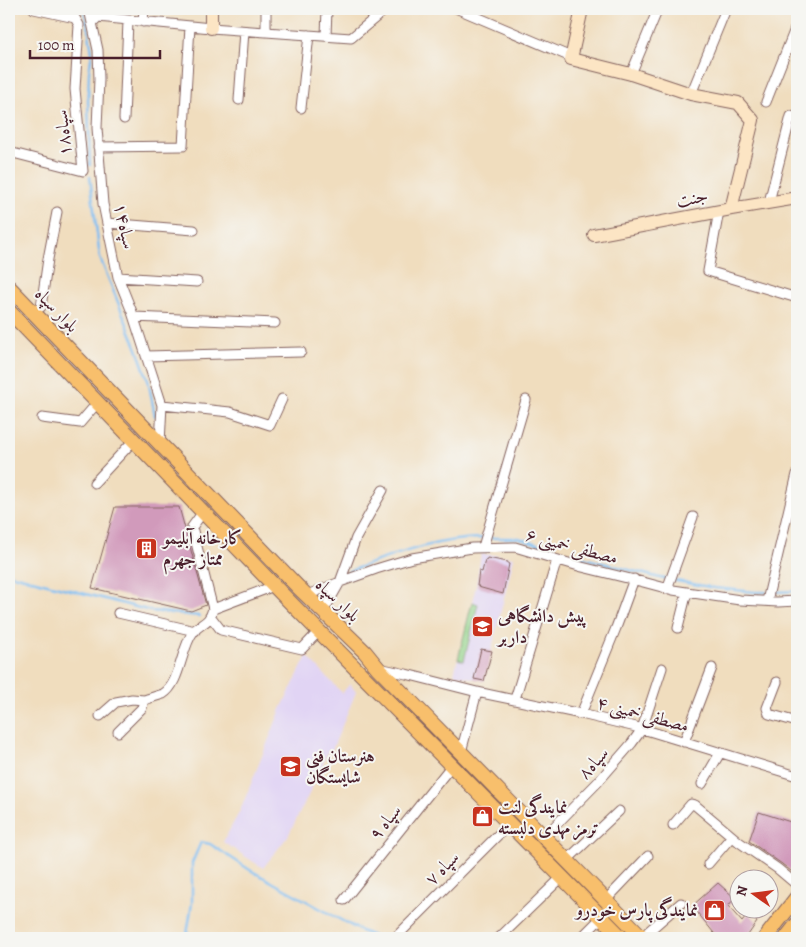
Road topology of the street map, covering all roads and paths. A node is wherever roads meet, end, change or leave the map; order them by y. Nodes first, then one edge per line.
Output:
1 (34, 9) edge
2 (89, 9) edge
3 (144, 9) edge
4 (211, 9) edge
5 (266, 9) edge
6 (327, 9) edge
7 (386, 9) edge
8 (458, 9) edge
9 (582, 9) edge
10 (658, 9) edge
11 (726, 9) edge
12 (128, 21) junction
13 (93, 22) junction
14 (143, 22) junction
15 (797, 24) edge
16 (190, 26) junction
17 (211, 28) junction
18 (244, 31) junction
19 (266, 32) junction
20 (309, 35) junction
21 (326, 36) junction
22 (571, 57) junction
23 (631, 74) junction
24 (691, 94) junction
25 (238, 100) dead end
26 (766, 102) dead end
27 (300, 108) dead end
28 (791, 116) dead end
29 (124, 119) dead end
30 (98, 147) junction
31 (9, 152) edge
32 (99, 170) junction
33 (83, 171) junction
34 (797, 198) edge
35 (769, 202) junction
36 (725, 210) junction
37 (57, 212) dead end
38 (107, 223) junction
39 (194, 230) dead end
40 (594, 234) dead end
41 (118, 277) junction
42 (197, 282) dead end
43 (9, 287) edge
44 (797, 298) edge
45 (9, 311) edge
46 (33, 312) junction
47 (134, 317) junction
48 (275, 323) dead end
49 (301, 352) dead end
50 (146, 356) junction
51 (282, 399) dead end
52 (526, 400) dead end
53 (98, 402) junction
54 (162, 405) junction
55 (42, 418) dead end
56 (134, 440) junction
57 (160, 443) junction
58 (796, 480) edge
59 (94, 483) dead end
60 (383, 490) dead end
61 (203, 512) junction
62 (693, 517) dead end
63 (483, 548) junction
64 (556, 560) junction
65 (634, 580) junction
66 (340, 582) junction
67 (274, 586) junction
68 (667, 588) junction
69 (687, 592) junction
70 (306, 596) junction
71 (767, 601) junction
72 (797, 601) edge
73 (323, 612) junction
74 (212, 613) junction
75 (118, 614) dead end
76 (678, 628) dead end
77 (195, 630) junction
78 (319, 631) junction
79 (378, 668) junction
80 (662, 668) dead end
81 (712, 668) dead end
82 (365, 678) junction
83 (777, 682) dead end
84 (478, 692) junction
85 (144, 700) junction
86 (515, 700) junction
87 (581, 714) junction
88 (100, 716) dead end
89 (797, 722) edge
90 (642, 729) junction
91 (118, 732) dead end
92 (684, 742) junction
93 (460, 752) junction
94 (720, 753) junction
95 (452, 766) junction
96 (797, 773) edge
97 (702, 784) dead end
98 (619, 811) dead end
99 (509, 824) junction
100 (673, 825) dead end
101 (732, 836) junction
102 (544, 837) junction
103 (648, 856) dead end
104 (566, 860) junction
105 (708, 864) dead end
106 (562, 877) junction
107 (797, 886) edge
108 (797, 897) edge
109 (344, 900) dead end
110 (606, 900) junction
111 (681, 903) dead end
112 (602, 917) junction
113 (398, 935) dead end
114 (642, 937) edge
115 (499, 938) edge
116 (581, 938) edge
117 (622, 938) edge
118 (765, 938) edge

1 - 33 street, سپاه۱۸
2 - 13 street, سپاه۱۴
3 - 14 street
4 - 17 street
5 - 19 street
6 - 21 street
7 - 21 street
8 - 22 street
9 - 22 street
10 - 23 street
11 - 24 street
12 - 13 street
12 - 14 street
12 - 29 street
13 - 30 street, سپاه۱۴
14 - 16 street
15 - 26 street
16 - 17 street
16 - 30 street
17 - 18 street
18 - 19 street
18 - 25 street
19 - 20 street
20 - 21 street
20 - 27 street
22 - 23 street
23 - 24 street
24 - 36 street
28 - 35 street
30 - 32 street, سپاه۱۴
31 - 33 street, سپاه۱۸
32 - 33 street
32 - 38 street, سپاه۱۴
34 - 35 street, جنت
35 - 36 street, جنت
36 - 40 street, جنت
36 - 44 street
37 - 46 street
38 - 39 street
38 - 41 street, سپاه۱۴
41 - 42 street
41 - 47 street, سپاه۱۴
43 - 46 main road, بلوار سپاه
45 - 53 main road, بلوار سپاه
46 - 57 main road, بلوار سپاه
47 - 48 street
47 - 50 street, سپاه۱۴
49 - 50 street
50 - 54 street, سپاه۱۴
51 - 54 street
52 - 63 street
53 - 55 street
53 - 56 main road, بلوار سپاه
54 - 57 street, سپاه۱۴
56 - 59 street
56 - 61 main road, بلوار سپاه
57 - 70 main road, بلوار سپاه
58 - 71 street
60 - 66 street
61 - 67 main road, بلوار سپاه
61 - 74 street
62 - 68 street
63 - 64 street, مصطفی خمینی ۶
63 - 66 street, مصطفی خمینی ۶
64 - 65 street, مصطفی خمینی ۶
64 - 86 street
65 - 68 street, مصطفی خمینی ۶
65 - 87 street
66 - 70 street, مصطفی خمینی ۶
66 - 73 street
67 - 74 street
67 - 78 main road, بلوار سپاه
68 - 69 street, مصطفی خمینی ۶
69 - 71 street, مصطفی خمینی ۶
69 - 76 street
70 - 73 main road, بلوار سپاه
71 - 72 street, مصطفی خمینی ۶
73 - 79 main road, بلوار سپاه
74 - 77 street
74 - 78 street
75 - 77 street
77 - 85 street
78 - 82 main road, بلوار سپاه
79 - 82 main road
79 - 84 street, مصطفی خمینی ۴
79 - 93 main road, بلوار سپاه
80 - 90 street, سپاه۸
81 - 92 street
82 - 95 main road, بلوار سپاه
83 - 89 street
84 - 86 street, مصطفی خمینی ۴
84 - 93 street
85 - 88 street
85 - 91 street
86 - 87 street, مصطفی خمینی ۴
87 - 90 street, مصطفی خمینی ۴
90 - 92 street, مصطفی خمینی ۴
90 - 102 street, سپاه۸
92 - 94 street, مصطفی خمینی ۴
93 - 102 main road, بلوار سپاه
94 - 96 street, مصطفی خمینی ۴
94 - 97 street
95 - 99 main road, بلوار سپاه
95 - 109 street, سپاه ۹
98 - 104 street
99 - 106 main road, بلوار سپاه
99 - 113 street, سپاه ۷
100 - 101 street
101 - 105 street
101 - 107 street
102 - 104 main road, بلوار سپاه
103 - 110 street
104 - 110 main road, بلوار سپاه
106 - 112 main road, بلوار سپاه
106 - 115 street
108 - 118 main road
110 - 114 main road, بلوار سپاه
111 - 114 street
112 - 116 street
112 - 117 main road, بلوار سپاه

